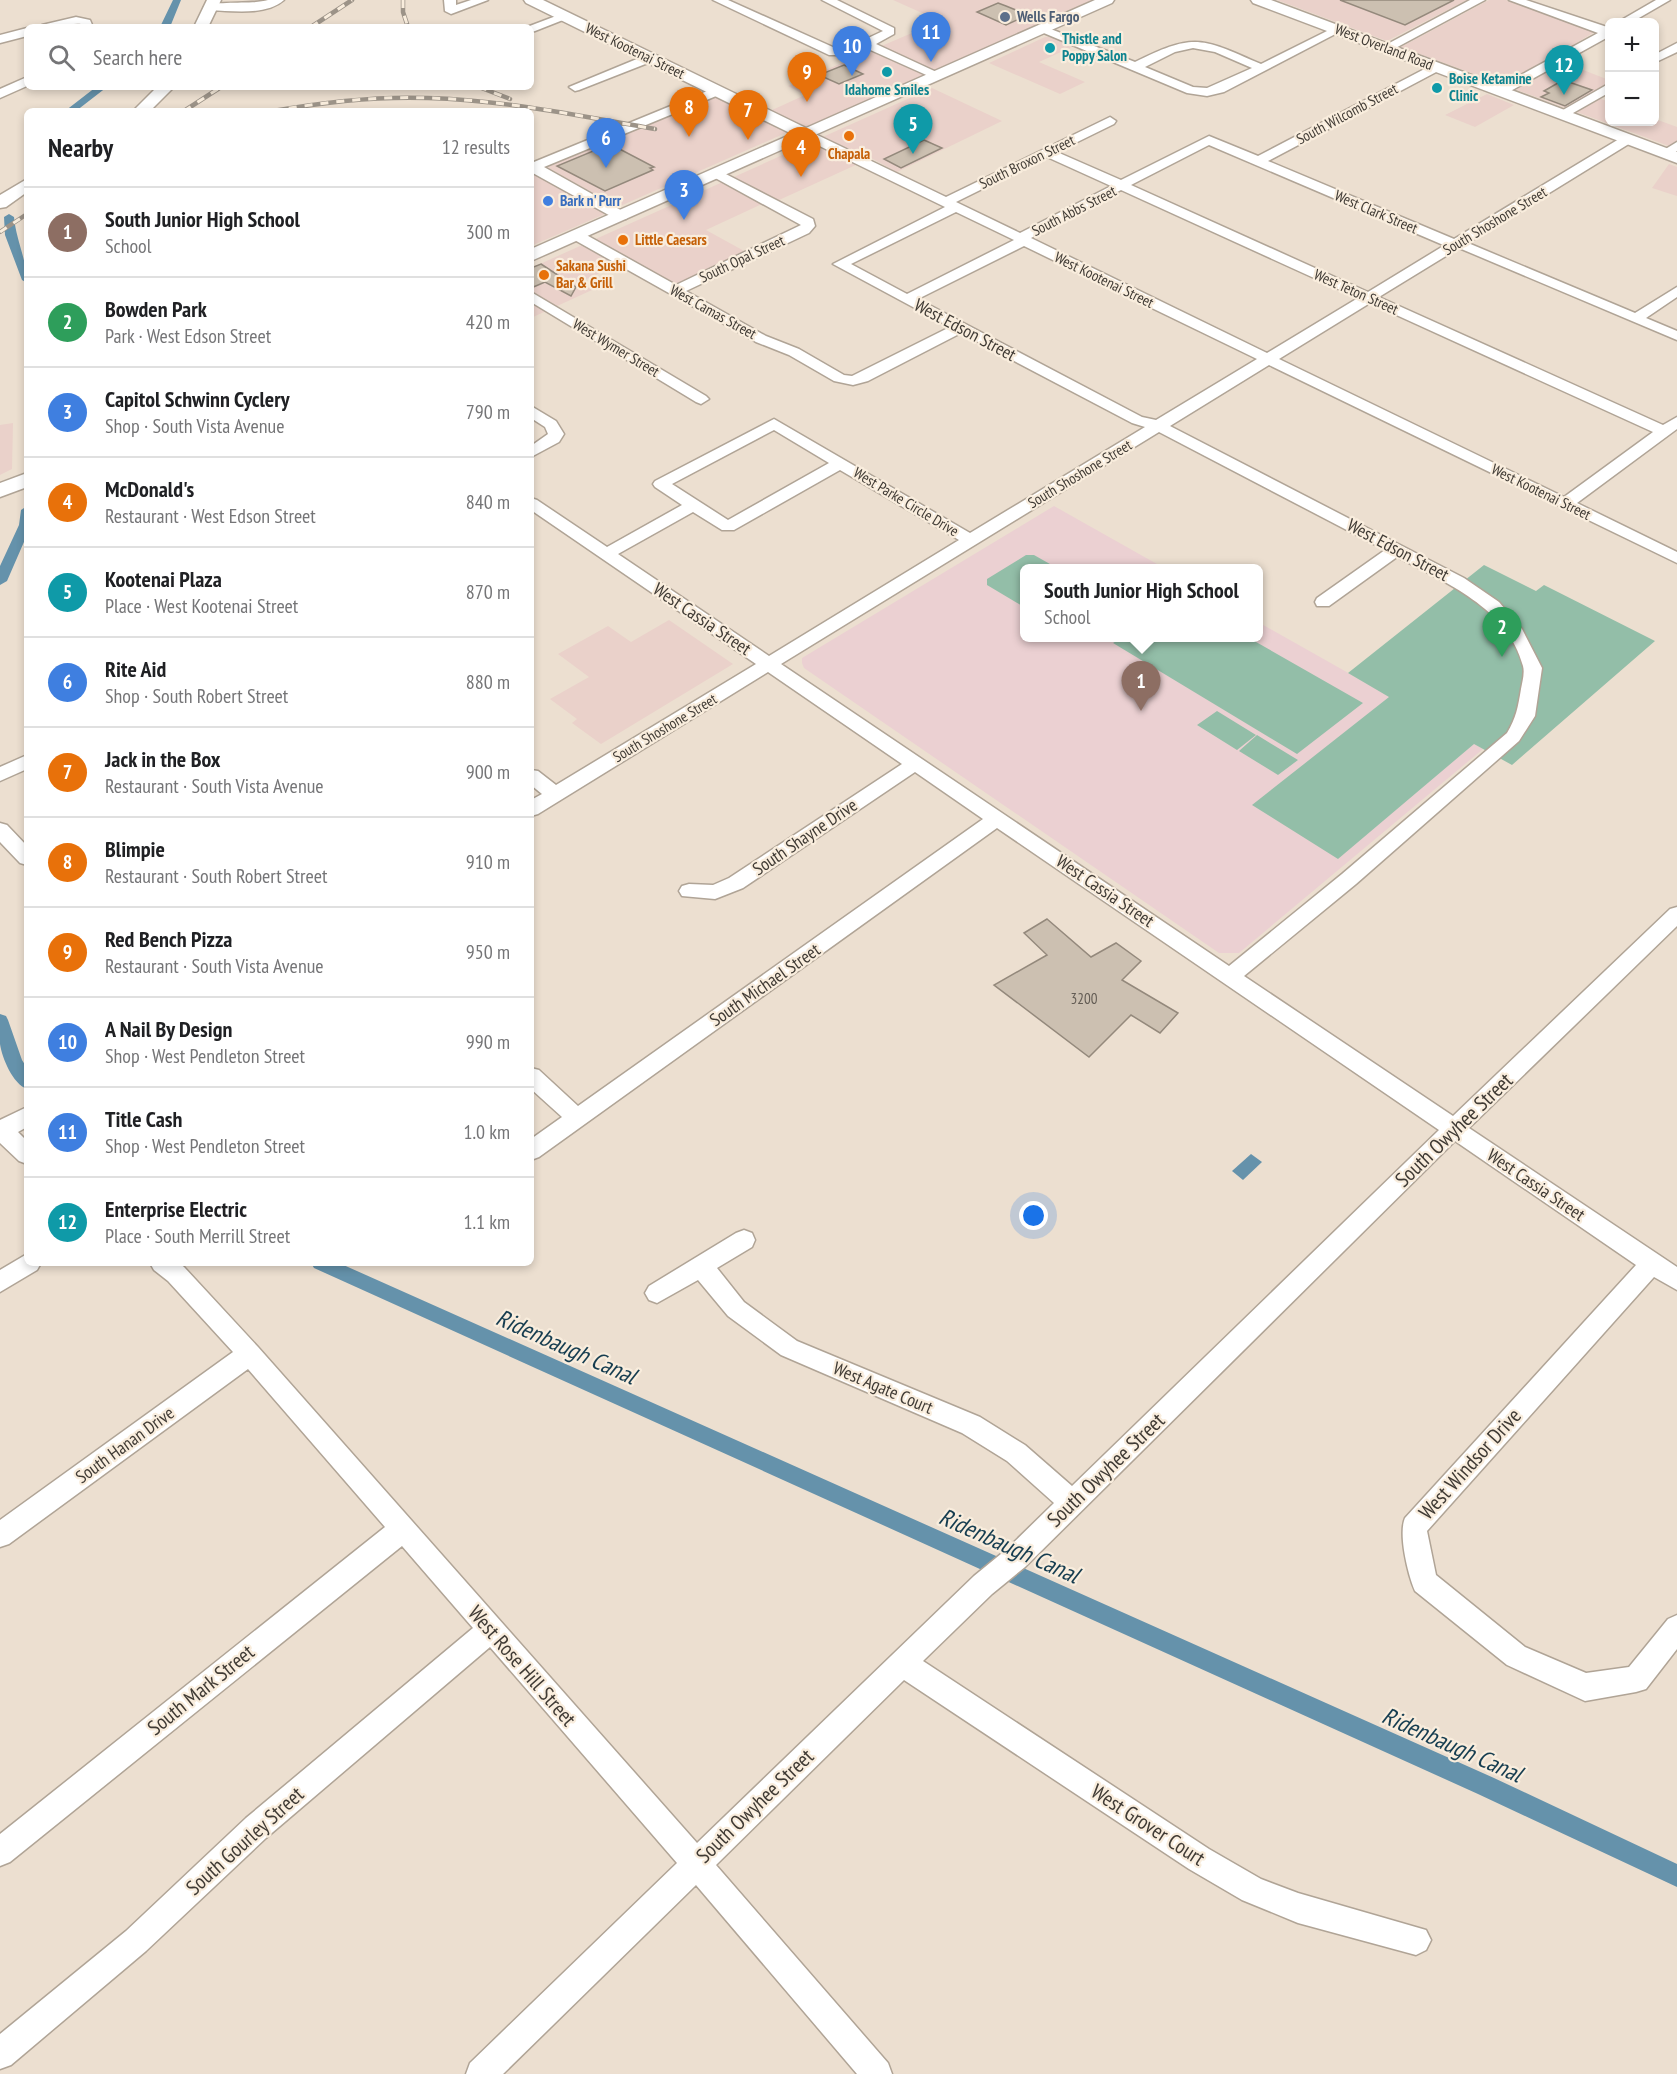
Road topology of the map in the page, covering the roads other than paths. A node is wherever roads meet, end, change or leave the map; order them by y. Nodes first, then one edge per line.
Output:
1 (278, 0) edge
2 (480, 0) edge
3 (531, 0) edge
4 (828, 0) edge
5 (1107, 0) edge
6 (1258, 0) edge
7 (1479, 0) edge
8 (1515, 0) edge
9 (1664, 0) edge
10 (730, 2) edge
11 (212, 3) edge
12 (451, 6) edge
13 (564, 16) junction
14 (1631, 18) edge
15 (59, 24) edge
16 (86, 24) edge
17 (202, 24) edge
18 (534, 28) edge
19 (1043, 29) junction
20 (1337, 30) junction
21 (1605, 30) edge
22 (24, 33) edge
23 (1605, 33) edge
24 (0, 39) edge
25 (866, 44) junction
26 (1677, 47) edge
27 (1386, 48) junction
28 (1659, 57) edge
29 (649, 58) junction
30 (1135, 67) junction
31 (1436, 67) junction
32 (1261, 68) junction
33 (937, 75) junction
34 (24, 82) edge
35 (575, 87) dead end
36 (149, 90) edge
37 (163, 90) edge
38 (1605, 90) edge
39 (717, 91) junction
40 (1501, 92) junction
41 (0, 94) edge
42 (130, 108) edge
43 (144, 108) edge
44 (1562, 114) junction
45 (1110, 121) dead end
46 (806, 134) junction
47 (1628, 139) junction
48 (1209, 140) joint
49 (1047, 152) junction
50 (1673, 152) edge
51 (1258, 161) junction
52 (534, 166) edge
53 (534, 168) edge
54 (716, 174) junction
55 (24, 186) edge
56 (1122, 186) junction
57 (24, 195) edge
58 (2, 201) edge
59 (949, 205) junction
60 (621, 216) junction
61 (576, 235) junction
62 (1022, 241) junction
63 (1458, 243) junction
64 (534, 255) edge
65 (840, 264) joint
66 (675, 291) junction
67 (1677, 291) edge
68 (534, 298) edge
69 (1369, 298) junction
70 (907, 299) junction
71 (1636, 318) junction
72 (960, 328) junction
73 (1677, 336) edge
74 (1268, 359) junction
75 (701, 399) dead end
76 (534, 413) edge
77 (1159, 426) junction
78 (1671, 426) edge
79 (534, 450) edge
80 (841, 464) junction
81 (1565, 504) junction
82 (534, 505) edge
83 (694, 505) junction
84 (971, 541) junction
85 (1396, 550) junction
86 (606, 554) junction
87 (1677, 558) edge
88 (1323, 602) dead end
89 (770, 665) junction
90 (24, 763) edge
91 (916, 763) junction
92 (0, 775) edge
93 (534, 778) edge
94 (555, 795) junction
95 (534, 807) edge
96 (998, 818) junction
97 (0, 830) edge
98 (24, 855) edge
99 (688, 891) dead end
100 (1677, 914) edge
101 (1230, 976) junction
102 (534, 1079) edge
103 (24, 1118) edge
104 (577, 1118) junction
105 (1454, 1129) junction
106 (1, 1130) edge
107 (534, 1149) edge
108 (24, 1152) edge
109 (744, 1240) dead end
110 (1652, 1263) junction
111 (24, 1266) edge
112 (166, 1266) edge
113 (701, 1266) junction
114 (1677, 1280) edge
115 (0, 1282) edge
116 (657, 1293) dead end
117 (250, 1354) junction
118 (1072, 1503) junction
119 (403, 1529) junction
120 (0, 1535) edge
121 (1677, 1628) edge
122 (490, 1630) junction
123 (902, 1663) junction
124 (0, 1852) edge
125 (696, 1864) junction
126 (1416, 1940) dead end
127 (0, 2054) edge
128 (481, 2074) edge
129 (877, 2074) edge

1 - 11 street
2 - 12 street
3 - 13 main road, West Kootenai Street
4 - 25 street
5 - 19 main road
6 - 20 main road, West Overland Road
7 - 27 street
8 - 21 street
9 - 14 street
10 - 25 street
11 - 17 main road
13 - 18 street
13 - 29 main road, West Kootenai Street
15 - 16 street
19 - 30 street
19 - 33 main road
20 - 27 main road, West Overland Road
20 - 32 street
22 - 24 street
23 - 40 street
25 - 33 street
26 - 28 street
27 - 31 main road, West Overland Road
29 - 35 street
29 - 39 main road, West Kootenai Street
30 - 32 street
30 - 32 street
31 - 40 main road, West Overland Road
31 - 51 street, South Wilcomb Street
33 - 46 main road
34 - 41 street
36 - 42 main road
37 - 43 main road
38 - 44 street
39 - 46 main road, West Kootenai Street
39 - 52 street
40 - 44 main road, West Overland Road
44 - 47 main road, West Overland Road
45 - 49 street, South Broxon Street
46 - 54 main road
46 - 59 street, West Kootenai Street
47 - 50 main road, West Overland Road
47 - 63 street, South Shoshone Street
48 - 51 street, West Clark Street
48 - 56 street, South Abbs Street
49 - 56 street, West Teton Street
49 - 59 street, South Broxon Street
51 - 63 street, West Clark Street
53 - 60 street
54 - 60 main road
54 - 66 street, South Opal Street
55 - 58 main road
56 - 62 street, South Abbs Street
56 - 69 street, West Teton Street
57 - 58 main road
59 - 62 street, West Kootenai Street
59 - 65 street, South Broxon Street
60 - 61 main road
61 - 64 main road
61 - 66 street, West Camas Street
62 - 70 street, South Abbs Street
62 - 74 street, West Kootenai Street
63 - 69 street, South Shoshone Street
63 - 71 street, West Clark Street
65 - 70 street, West Edson Street
66 - 72 street, West Camas Street
67 - 71 street
68 - 75 street, West Wymer Street
69 - 74 street, South Shoshone Street
69 - 78 street, West Teton Street
70 - 72 street, West Edson Street
71 - 73 street, West Clark Street
72 - 77 street, West Edson Street
74 - 77 street, South Shoshone Street
74 - 81 street, West Kootenai Street
76 - 79 street
77 - 84 street, South Shoshone Street
77 - 85 street, West Edson Street
78 - 81 street
80 - 83 street, West Parke Circle Drive
80 - 83 street, West Parke Circle Drive
80 - 84 street, West Parke Circle Drive
81 - 87 street, West Kootenai Street
82 - 86 street, West Cassia Street
83 - 86 street
84 - 89 street, South Shoshone Street
85 - 88 street
85 - 101 street, West Edson Street
86 - 89 street, West Cassia Street
89 - 91 street, West Cassia Street
89 - 94 street, South Shoshone Street
90 - 92 street
91 - 96 street, West Cassia Street
91 - 99 street, South Shayne Drive
93 - 94 street
94 - 95 street, South Shoshone Street
96 - 101 street, West Cassia Street
96 - 104 street, South Michael Street
97 - 98 street
100 - 105 street, South Owyhee Street
101 - 105 street, West Cassia Street
102 - 104 street
103 - 106 street
104 - 107 street, South Michael Street
105 - 110 street, West Cassia Street
105 - 118 street, South Owyhee Street
106 - 108 street
109 - 113 street
110 - 114 street, West Cassia Street
110 - 121 street, West Windsor Drive
111 - 115 street
112 - 117 street, West Rose Hill Street
113 - 116 street
113 - 118 street, West Agate Court
117 - 119 street, West Rose Hill Street
117 - 120 street, South Hanan Drive
118 - 123 street, South Owyhee Street
119 - 122 street, West Rose Hill Street
119 - 124 street, South Mark Street
122 - 125 street, West Rose Hill Street
122 - 127 street, South Gourley Street
123 - 125 street, South Owyhee Street
123 - 126 street, West Grover Court
125 - 128 street, South Owyhee Street
125 - 129 street, West Rose Hill Street

